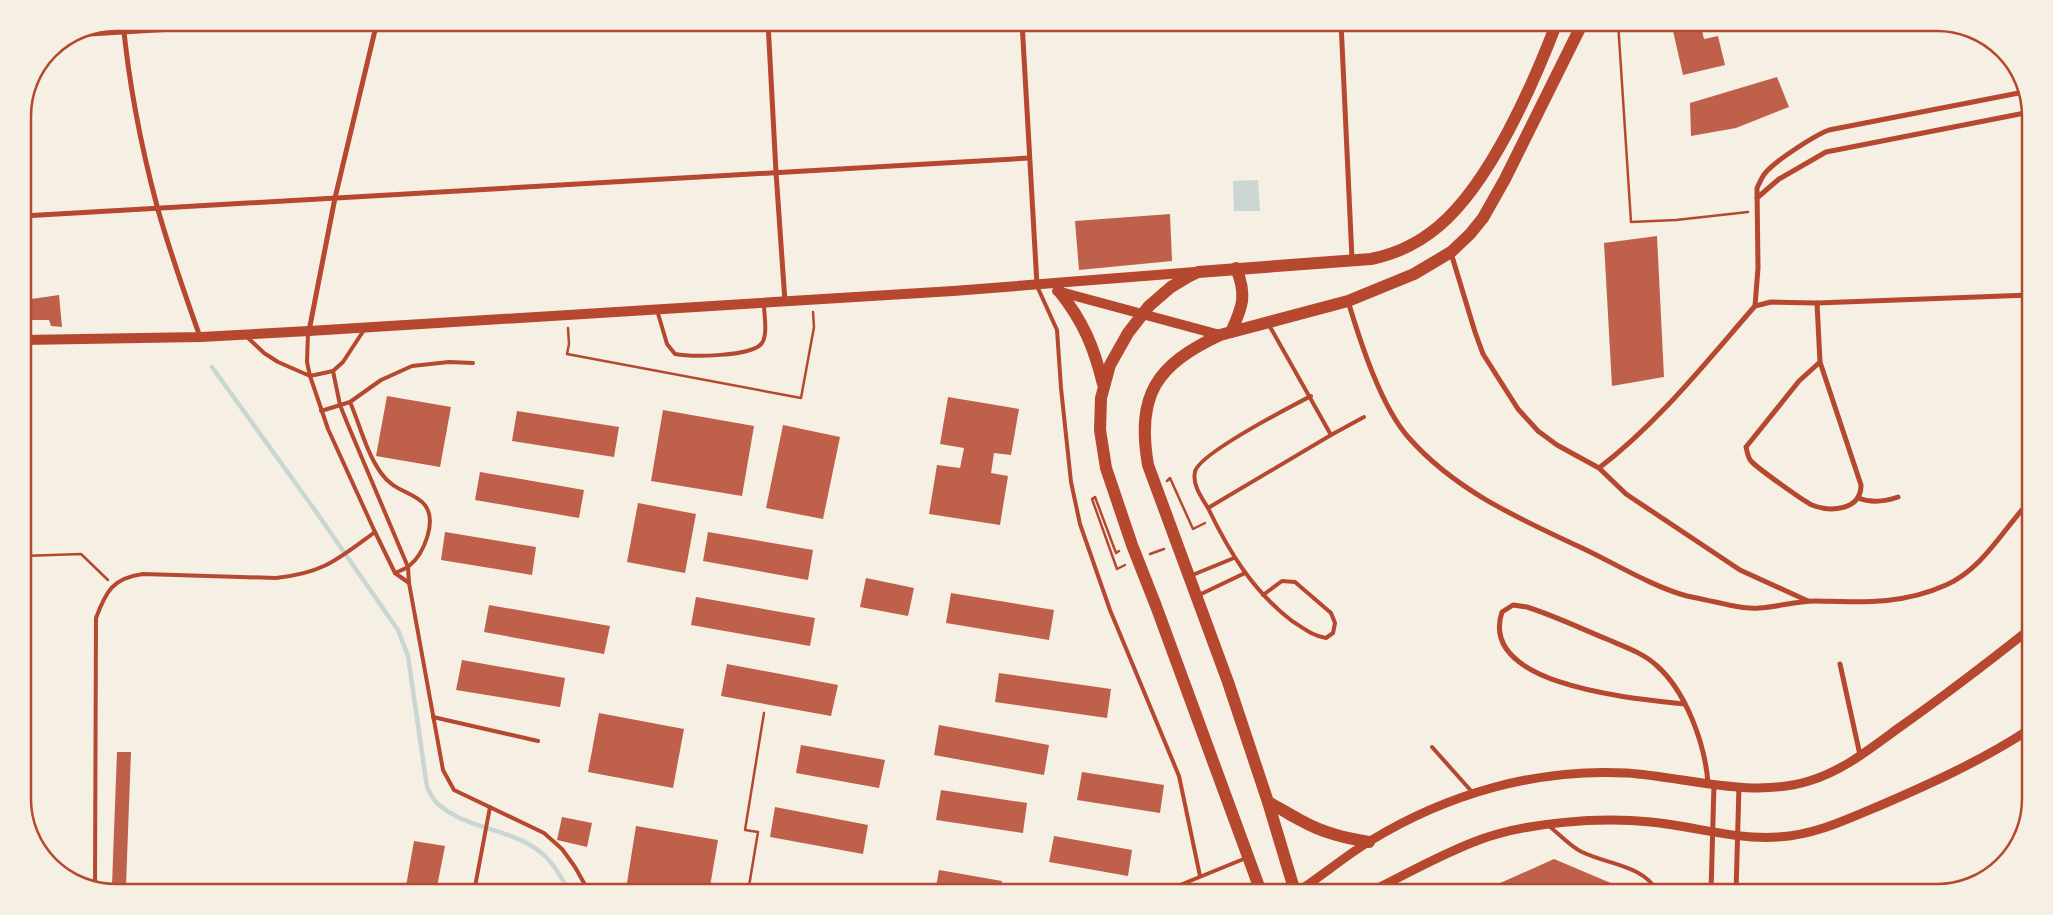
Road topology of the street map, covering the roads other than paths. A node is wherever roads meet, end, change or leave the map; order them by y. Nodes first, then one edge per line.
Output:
1 (151, 31) edge
2 (375, 31) edge
3 (768, 31) edge
4 (1022, 31) edge
5 (1341, 31) edge
6 (1553, 31) edge
7 (1579, 31) edge
8 (124, 33) junction
9 (98, 34) edge
10 (2018, 93) edge
11 (2022, 114) edge
12 (1029, 158) junction
13 (776, 172) junction
14 (335, 198) junction
15 (1757, 198) junction
16 (157, 208) junction
17 (31, 216) edge
18 (1451, 252) junction
19 (1352, 261) junction
20 (1236, 268) junction
21 (1198, 272) junction
22 (1037, 286) junction
23 (1059, 291) junction
24 (2022, 294) edge
25 (1348, 301) junction
26 (786, 302) junction
27 (764, 304) junction
28 (1816, 304) junction
29 (1755, 306) junction
30 (657, 310) junction
31 (1142, 315) junction
32 (1268, 323) junction
33 (367, 326) junction
34 (309, 331) junction
35 (244, 334) junction
36 (1225, 334) junction
37 (200, 337) junction
38 (31, 340) edge
39 (1820, 362) junction
40 (472, 363) dead end
41 (333, 372) junction
42 (310, 376) junction
43 (1103, 384) junction
44 (1310, 396) junction
45 (350, 402) junction
46 (340, 405) junction
47 (321, 411) junction
48 (1364, 417) dead end
49 (1331, 435) junction
50 (1599, 468) junction
51 (1898, 497) dead end
52 (1858, 498) junction
53 (1208, 508) junction
54 (2022, 511) edge
55 (375, 532) junction
56 (1234, 558) junction
57 (408, 567) junction
58 (396, 573) junction
59 (1245, 573) junction
60 (1189, 576) junction
61 (409, 584) junction
62 (1263, 595) junction
63 (1197, 596) junction
64 (1808, 601) junction
65 (2022, 635) edge
66 (1840, 664) dead end
67 (1684, 704) junction
68 (433, 717) junction
69 (2022, 733) edge
70 (538, 741) dead end
71 (1432, 747) dead end
72 (1860, 755) junction
73 (1711, 783) junction
74 (1740, 786) junction
75 (1473, 793) junction
76 (1268, 802) junction
77 (490, 807) junction
78 (1547, 825) junction
79 (1712, 832) junction
80 (1738, 835) junction
81 (1369, 842) junction
82 (1249, 857) junction
83 (1200, 876) junction
84 (95, 880) edge
85 (475, 884) edge
86 (584, 884) edge
87 (1182, 884) edge
88 (1258, 884) edge
89 (1294, 884) edge
90 (1308, 884) edge
91 (1386, 884) edge
92 (1653, 884) edge
93 (1711, 884) edge
94 (1736, 884) edge

1 - 8 street
2 - 14 street
3 - 13 street
4 - 12 street
5 - 19 street
6 - 19 main road
7 - 18 main road
8 - 9 street
8 - 16 street
10 - 15 street
11 - 15 street
12 - 13 street
12 - 22 street
13 - 14 street
13 - 26 street
14 - 16 street
14 - 34 street
15 - 29 street
16 - 17 street
16 - 37 street
18 - 25 main road
18 - 50 street
19 - 20 main road
20 - 21 main road
20 - 36 main road
21 - 22 main road
21 - 31 main road
22 - 23 main road
22 - 26 main road
22 - 83 lane
23 - 31 main road
23 - 43 main road
24 - 28 street
25 - 32 main road
25 - 64 street
26 - 27 main road
27 - 30 main road
27 - 30 lane
28 - 29 street
28 - 39 street
29 - 50 street
30 - 33 main road
31 - 36 main road
31 - 43 main road
32 - 36 main road
32 - 44 lane
33 - 34 main road
33 - 41 lane
34 - 35 main road
34 - 42 lane
35 - 37 main road
35 - 42 lane
36 - 60 main road
37 - 38 main road
39 - 52 street
39 - 52 street
40 - 45 lane
41 - 42 lane
41 - 46 lane
42 - 47 lane
43 - 82 main road
44 - 49 lane
44 - 53 lane
45 - 46 lane
45 - 57 lane
46 - 47 lane
46 - 57 lane
47 - 55 lane
48 - 49 lane
49 - 53 lane
50 - 64 street
51 - 52 street
53 - 56 lane
54 - 64 street
55 - 58 lane
55 - 84 lane
56 - 59 lane
56 - 60 lane
57 - 58 lane
57 - 61 lane
58 - 61 lane
59 - 62 lane
59 - 63 lane
60 - 63 main road
61 - 68 lane
62 - 62 lane
63 - 76 main road
65 - 72 street
66 - 72 street
67 - 67 street
67 - 73 street
68 - 70 lane
68 - 77 lane
69 - 80 street
71 - 75 lane
72 - 74 street
73 - 74 street
73 - 75 street
73 - 79 street
74 - 80 street
75 - 81 street
76 - 81 main road
76 - 89 main road
77 - 85 lane
77 - 86 lane
78 - 79 street
78 - 91 street
78 - 92 lane
79 - 80 street
79 - 93 street
80 - 94 street
81 - 90 street
82 - 83 lane
82 - 88 main road
83 - 87 lane

